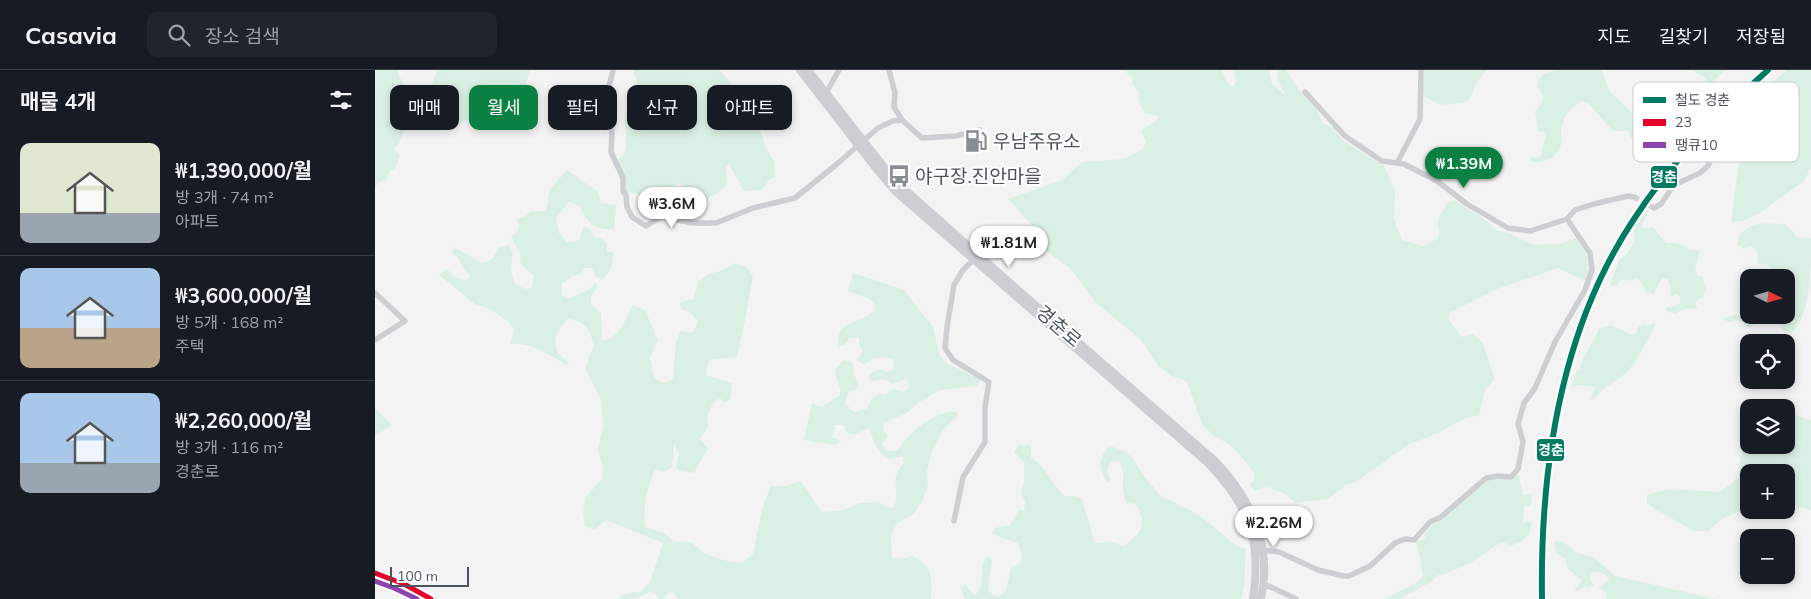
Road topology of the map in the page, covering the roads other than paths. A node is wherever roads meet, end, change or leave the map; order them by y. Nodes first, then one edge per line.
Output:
1 (613, 70) edge
2 (801, 70) edge
3 (808, 70) edge
4 (839, 70) edge
5 (889, 70) edge
6 (1421, 70) edge
7 (1305, 92) dead end
8 (826, 93) junction
9 (902, 120) junction
10 (980, 130) dead end
11 (861, 143) junction
12 (1710, 162) edge
13 (1397, 163) junction
14 (1634, 198) tunnel mouth
15 (1654, 208) dead end
16 (1567, 219) junction
17 (973, 259) junction
18 (375, 293) edge
19 (375, 340) edge
20 (953, 521) dead end
21 (1263, 550) junction
22 (375, 573) edge
23 (1264, 585) junction
24 (431, 599) edge
25 (1253, 599) edge
26 (1261, 599) edge
27 (1296, 599) edge

1 - 11 street
2 - 11 street, 경춘로
3 - 8 street, 경춘로
4 - 8 street
5 - 9 street
6 - 13 street
7 - 13 street
8 - 11 street, 경춘로
9 - 10 street
9 - 11 street
11 - 17 street, 경춘로
11 - 21 street, 경춘로
12 - 15 street
13 - 16 street
14 - 16 street
16 - 21 street
17 - 20 street
17 - 25 street, 경춘로
18 - 19 street
21 - 23 street, 경춘로
22 - 24 street
23 - 26 street, 경춘로
23 - 27 street

